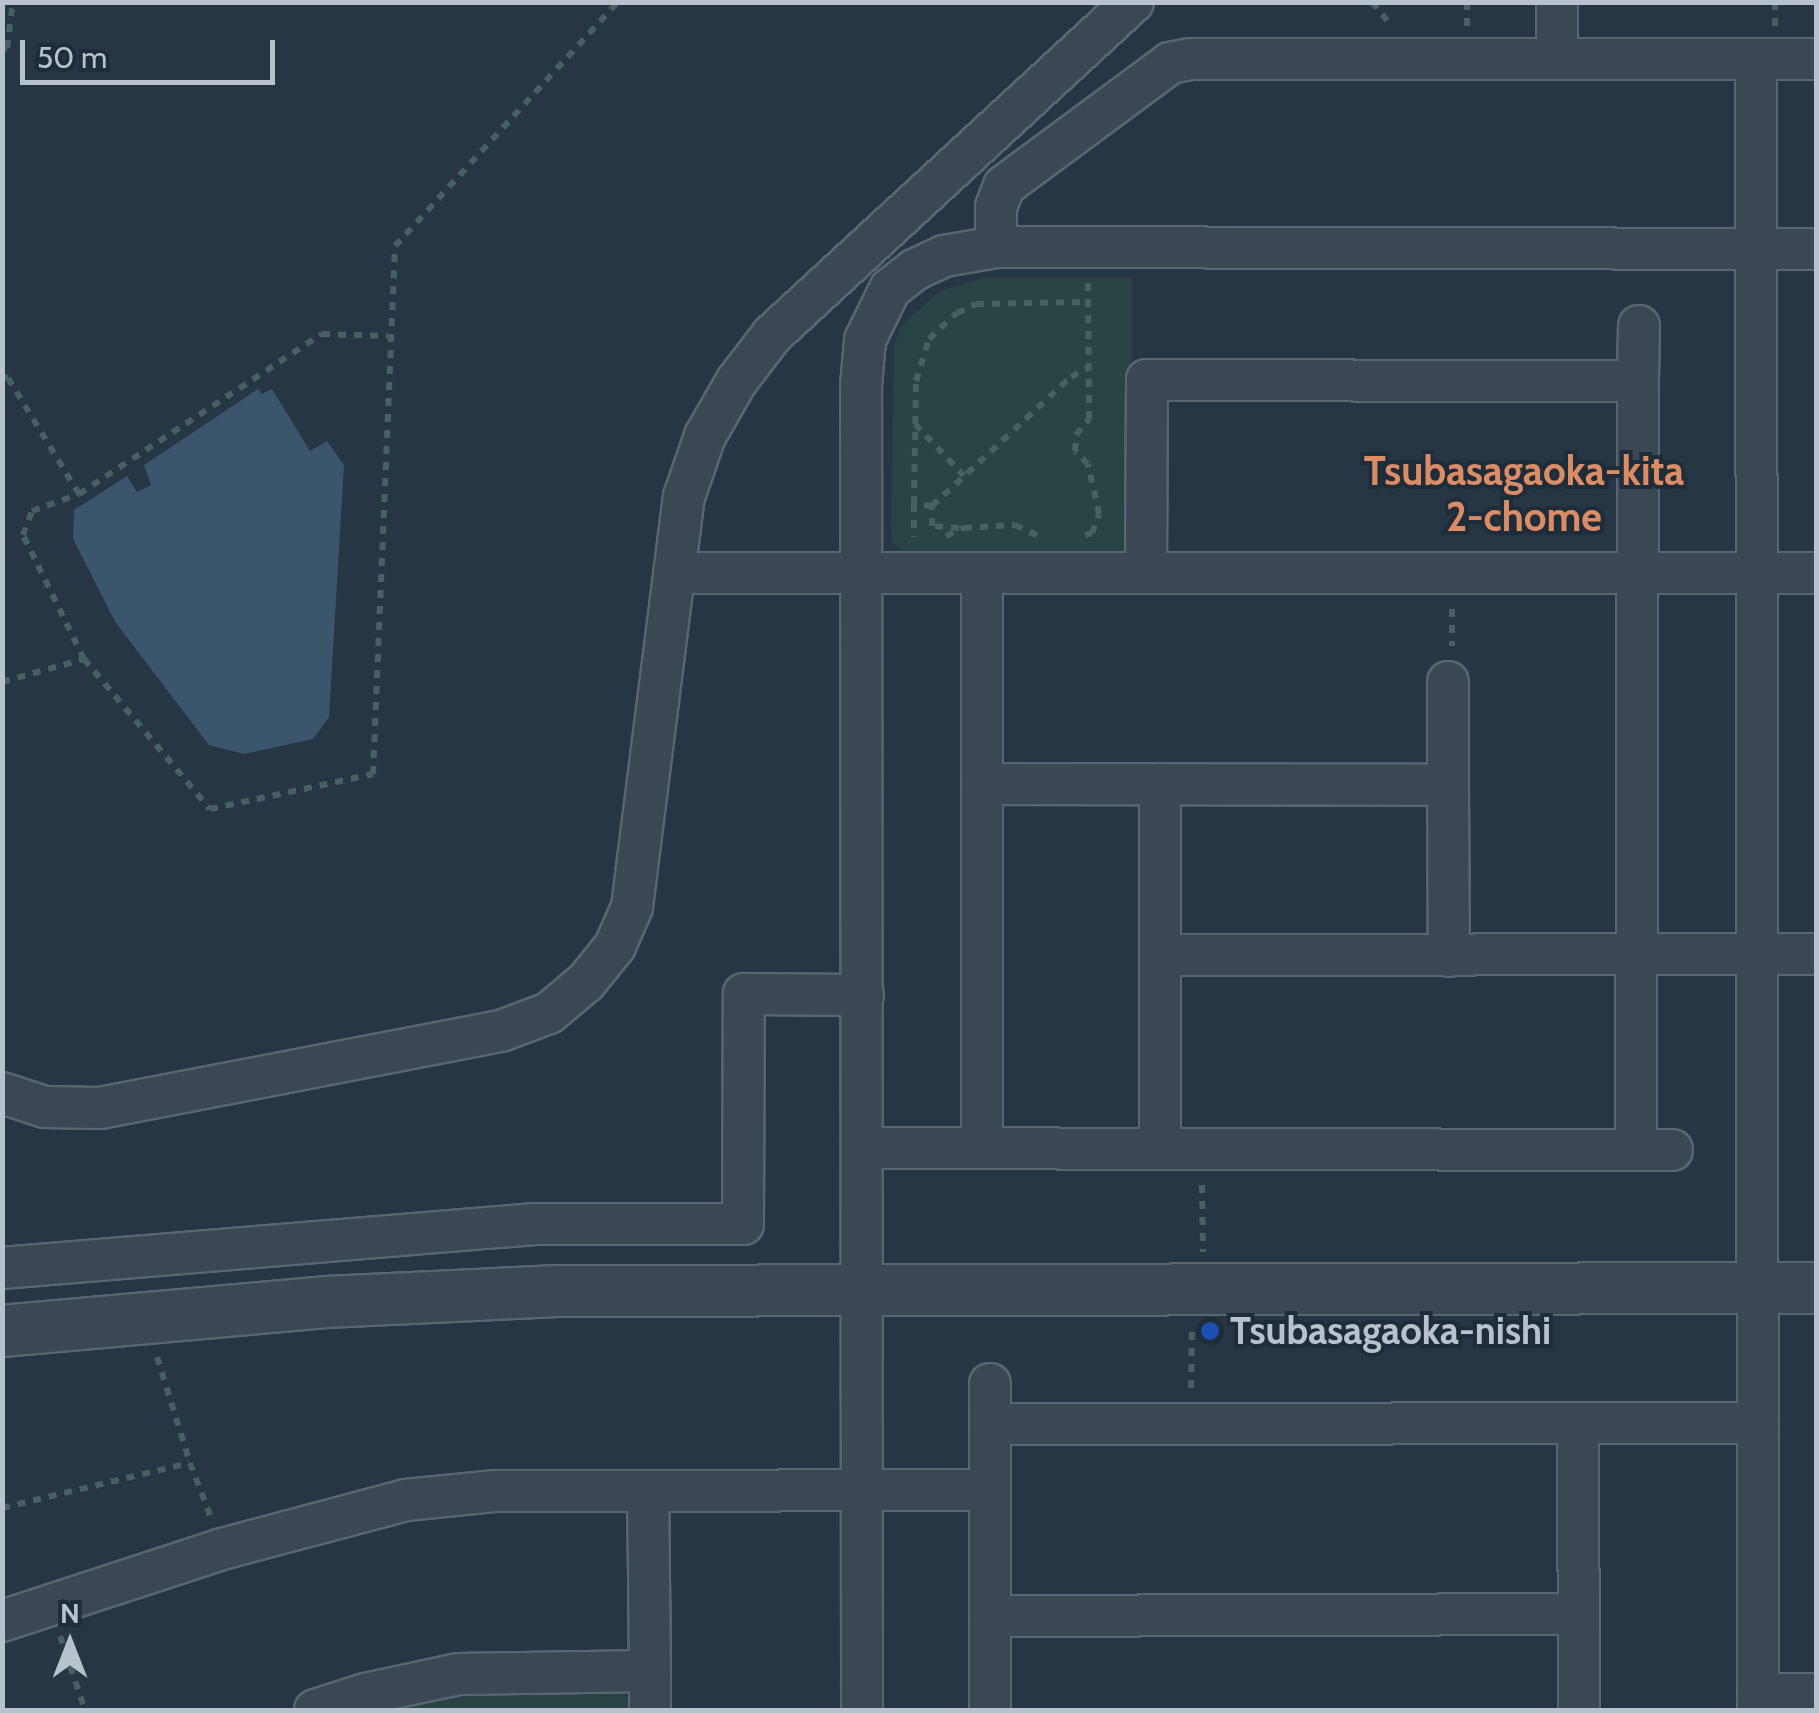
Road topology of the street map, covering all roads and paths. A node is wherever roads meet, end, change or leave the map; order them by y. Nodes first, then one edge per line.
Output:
1 (13, 2) edge
2 (618, 2) edge
3 (1133, 2) edge
4 (1557, 2) edge
5 (2, 50) edge
6 (1557, 58) junction
7 (1756, 59) junction
8 (1816, 59) edge
9 (996, 247) junction
10 (1088, 248) junction
11 (1756, 249) junction
12 (1816, 249) edge
13 (1088, 302) junction
14 (1639, 326) dead end
15 (388, 336) junction
16 (1089, 367) junction
17 (2, 376) edge
18 (1638, 381) junction
19 (915, 424) junction
20 (964, 476) junction
21 (78, 494) junction
22 (914, 504) junction
23 (932, 506) junction
24 (964, 528) junction
25 (1080, 537) dead end
26 (914, 538) junction
27 (928, 538) dead end
28 (942, 538) dead end
29 (1055, 540) dead end
30 (861, 572) junction
31 (982, 572) junction
32 (1146, 572) junction
33 (1638, 572) junction
34 (674, 573) junction
35 (1452, 573) junction
36 (1756, 573) junction
37 (1816, 573) edge
38 (84, 659) junction
39 (2, 682) edge
40 (1448, 682) joint
41 (982, 784) junction
42 (1160, 784) junction
43 (1448, 785) junction
44 (1816, 954) edge
45 (1637, 955) junction
46 (1758, 955) junction
47 (1160, 956) junction
48 (1449, 956) junction
49 (863, 994) junction
50 (2, 1093) edge
51 (864, 1148) junction
52 (982, 1148) junction
53 (1160, 1148) junction
54 (1202, 1148) junction
55 (2, 1268) edge
56 (863, 1288) junction
57 (1198, 1288) junction
58 (1816, 1288) edge
59 (1758, 1289) junction
60 (144, 1318) junction
61 (2, 1331) edge
62 (990, 1384) dead end
63 (1758, 1423) junction
64 (990, 1424) junction
65 (1190, 1424) junction
66 (1578, 1424) junction
67 (190, 1463) junction
68 (648, 1490) junction
69 (990, 1490) junction
70 (861, 1491) junction
71 (2, 1508) edge
72 (222, 1549) junction
73 (50, 1606) junction
74 (1579, 1614) junction
75 (990, 1616) junction
76 (2, 1621) edge
77 (650, 1691) edge
78 (1816, 1694) edge
79 (1758, 1702) edge
80 (84, 1710) edge
81 (315, 1710) edge
82 (862, 1710) edge
83 (990, 1710) edge
84 (1579, 1710) edge

1 - 5 path
2 - 15 path
3 - 34 street
4 - 6 street
6 - 7 street
6 - 9 street
7 - 8 street
7 - 11 street
9 - 10 street
9 - 30 street
10 - 11 street
10 - 13 path
11 - 12 street
11 - 36 street
13 - 16 path
13 - 19 path
14 - 18 street
15 - 21 path
15 - 38 path
16 - 20 path
16 - 25 path
17 - 21 path
18 - 32 street
18 - 33 street
19 - 20 path
19 - 22 path
20 - 23 path
21 - 38 path
22 - 23 path
22 - 26 path
23 - 24 path
24 - 28 path
24 - 29 path
26 - 27 path
26 - 30 path
30 - 31 street
30 - 34 street
30 - 49 street
31 - 32 street
31 - 41 street
32 - 35 street
33 - 35 street
33 - 36 street
33 - 45 street
34 - 50 street
35 - 40 path
36 - 37 street
36 - 46 street
38 - 39 path
40 - 43 street
41 - 42 street
41 - 52 street
42 - 43 street
42 - 47 street
43 - 48 street
44 - 46 street
45 - 46 street
45 - 48 street
45 - 54 street
46 - 59 street
47 - 48 street
47 - 53 street
49 - 51 street
49 - 55 street
51 - 52 street
51 - 56 street
52 - 53 street
53 - 54 street
54 - 57 path
56 - 57 street
56 - 60 street
56 - 70 street
57 - 59 street
57 - 65 path
58 - 59 street
59 - 63 street
60 - 61 street
60 - 67 path
62 - 64 street
63 - 66 street
63 - 79 street
64 - 65 street
64 - 69 street
65 - 66 street
66 - 74 street
67 - 71 path
67 - 72 path
68 - 70 street
68 - 72 street
68 - 77 street
69 - 70 street
69 - 75 street
70 - 82 street
72 - 73 street
73 - 76 street
73 - 80 path
74 - 75 street
74 - 84 street
75 - 83 street
77 - 81 street
78 - 79 street

